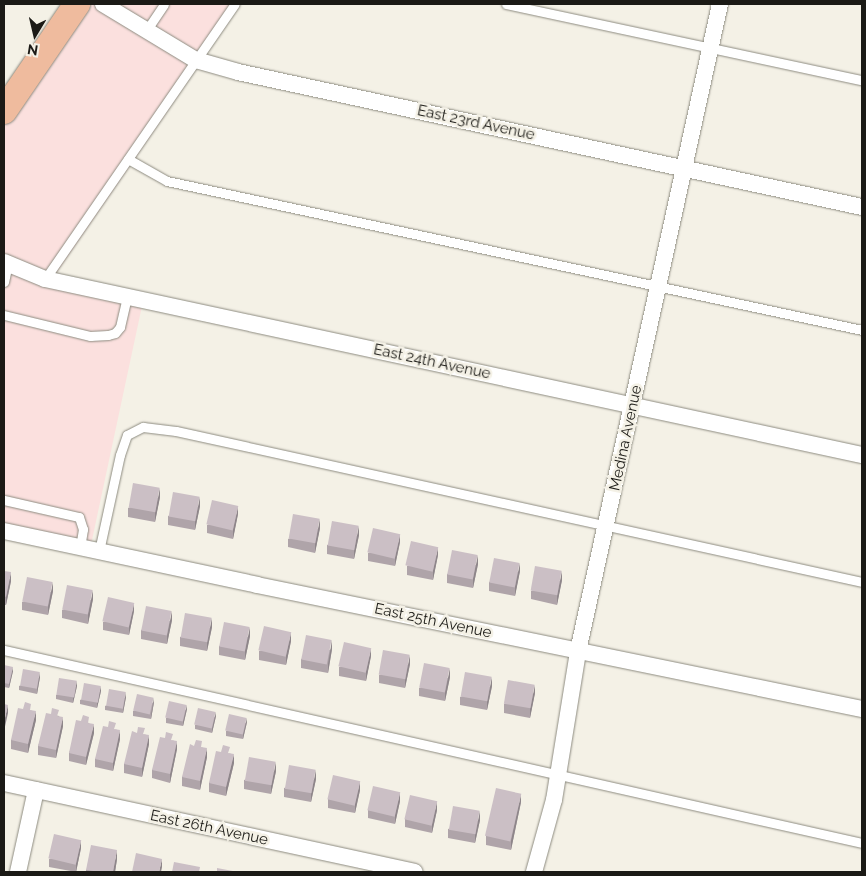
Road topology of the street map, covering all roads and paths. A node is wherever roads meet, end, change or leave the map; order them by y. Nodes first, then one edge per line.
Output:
1 (77, 4) edge
2 (103, 4) edge
3 (164, 4) edge
4 (235, 4) edge
5 (506, 4) edge
6 (720, 4) edge
7 (146, 31) junction
8 (710, 46) junction
9 (196, 60) junction
10 (862, 80) edge
11 (4, 111) edge
12 (128, 159) junction
13 (683, 168) junction
14 (862, 207) edge
15 (6, 262) edge
16 (45, 279) junction
17 (4, 282) edge
18 (658, 286) junction
19 (127, 297) junction
20 (4, 315) edge
21 (862, 330) edge
22 (633, 405) junction
23 (862, 455) edge
24 (4, 500) edge
25 (606, 527) junction
26 (4, 531) edge
27 (80, 547) junction
28 (99, 551) junction
29 (862, 582) edge
30 (4, 650) edge
31 (578, 651) junction
32 (862, 709) edge
33 (558, 774) junction
34 (4, 783) edge
35 (36, 790) junction
36 (862, 843) edge
37 (18, 872) edge
38 (414, 872) edge
39 (534, 872) edge

1 - 11 main road
2 - 7 street, East 23rd Avenue
3 - 7 lane
4 - 9 lane
5 - 8 lane
6 - 8 street, Medina Avenue
7 - 9 street, East 23rd Avenue
8 - 10 lane
8 - 13 street, Medina Avenue
9 - 12 lane
9 - 13 street, East 23rd Avenue
12 - 16 lane
12 - 18 lane
13 - 14 street, East 23rd Avenue
13 - 18 street, Medina Avenue
15 - 16 street, East 24th Avenue
15 - 17 lane
16 - 19 street, East 24th Avenue
18 - 21 lane
18 - 22 street, Medina Avenue
19 - 20 lane
19 - 22 street, East 24th Avenue
22 - 23 street, East 24th Avenue
22 - 25 street, Medina Avenue
24 - 27 lane
25 - 28 lane
25 - 29 lane
25 - 31 street, Medina Avenue
26 - 27 street, East 25th Avenue
27 - 28 street, East 25th Avenue
28 - 31 street, East 25th Avenue
30 - 33 lane
31 - 32 street, East 25th Avenue
31 - 33 street, Medina Avenue
33 - 36 lane
33 - 39 street, Medina Avenue
34 - 35 street, East 26th Avenue
35 - 37 street
35 - 38 street, East 26th Avenue

